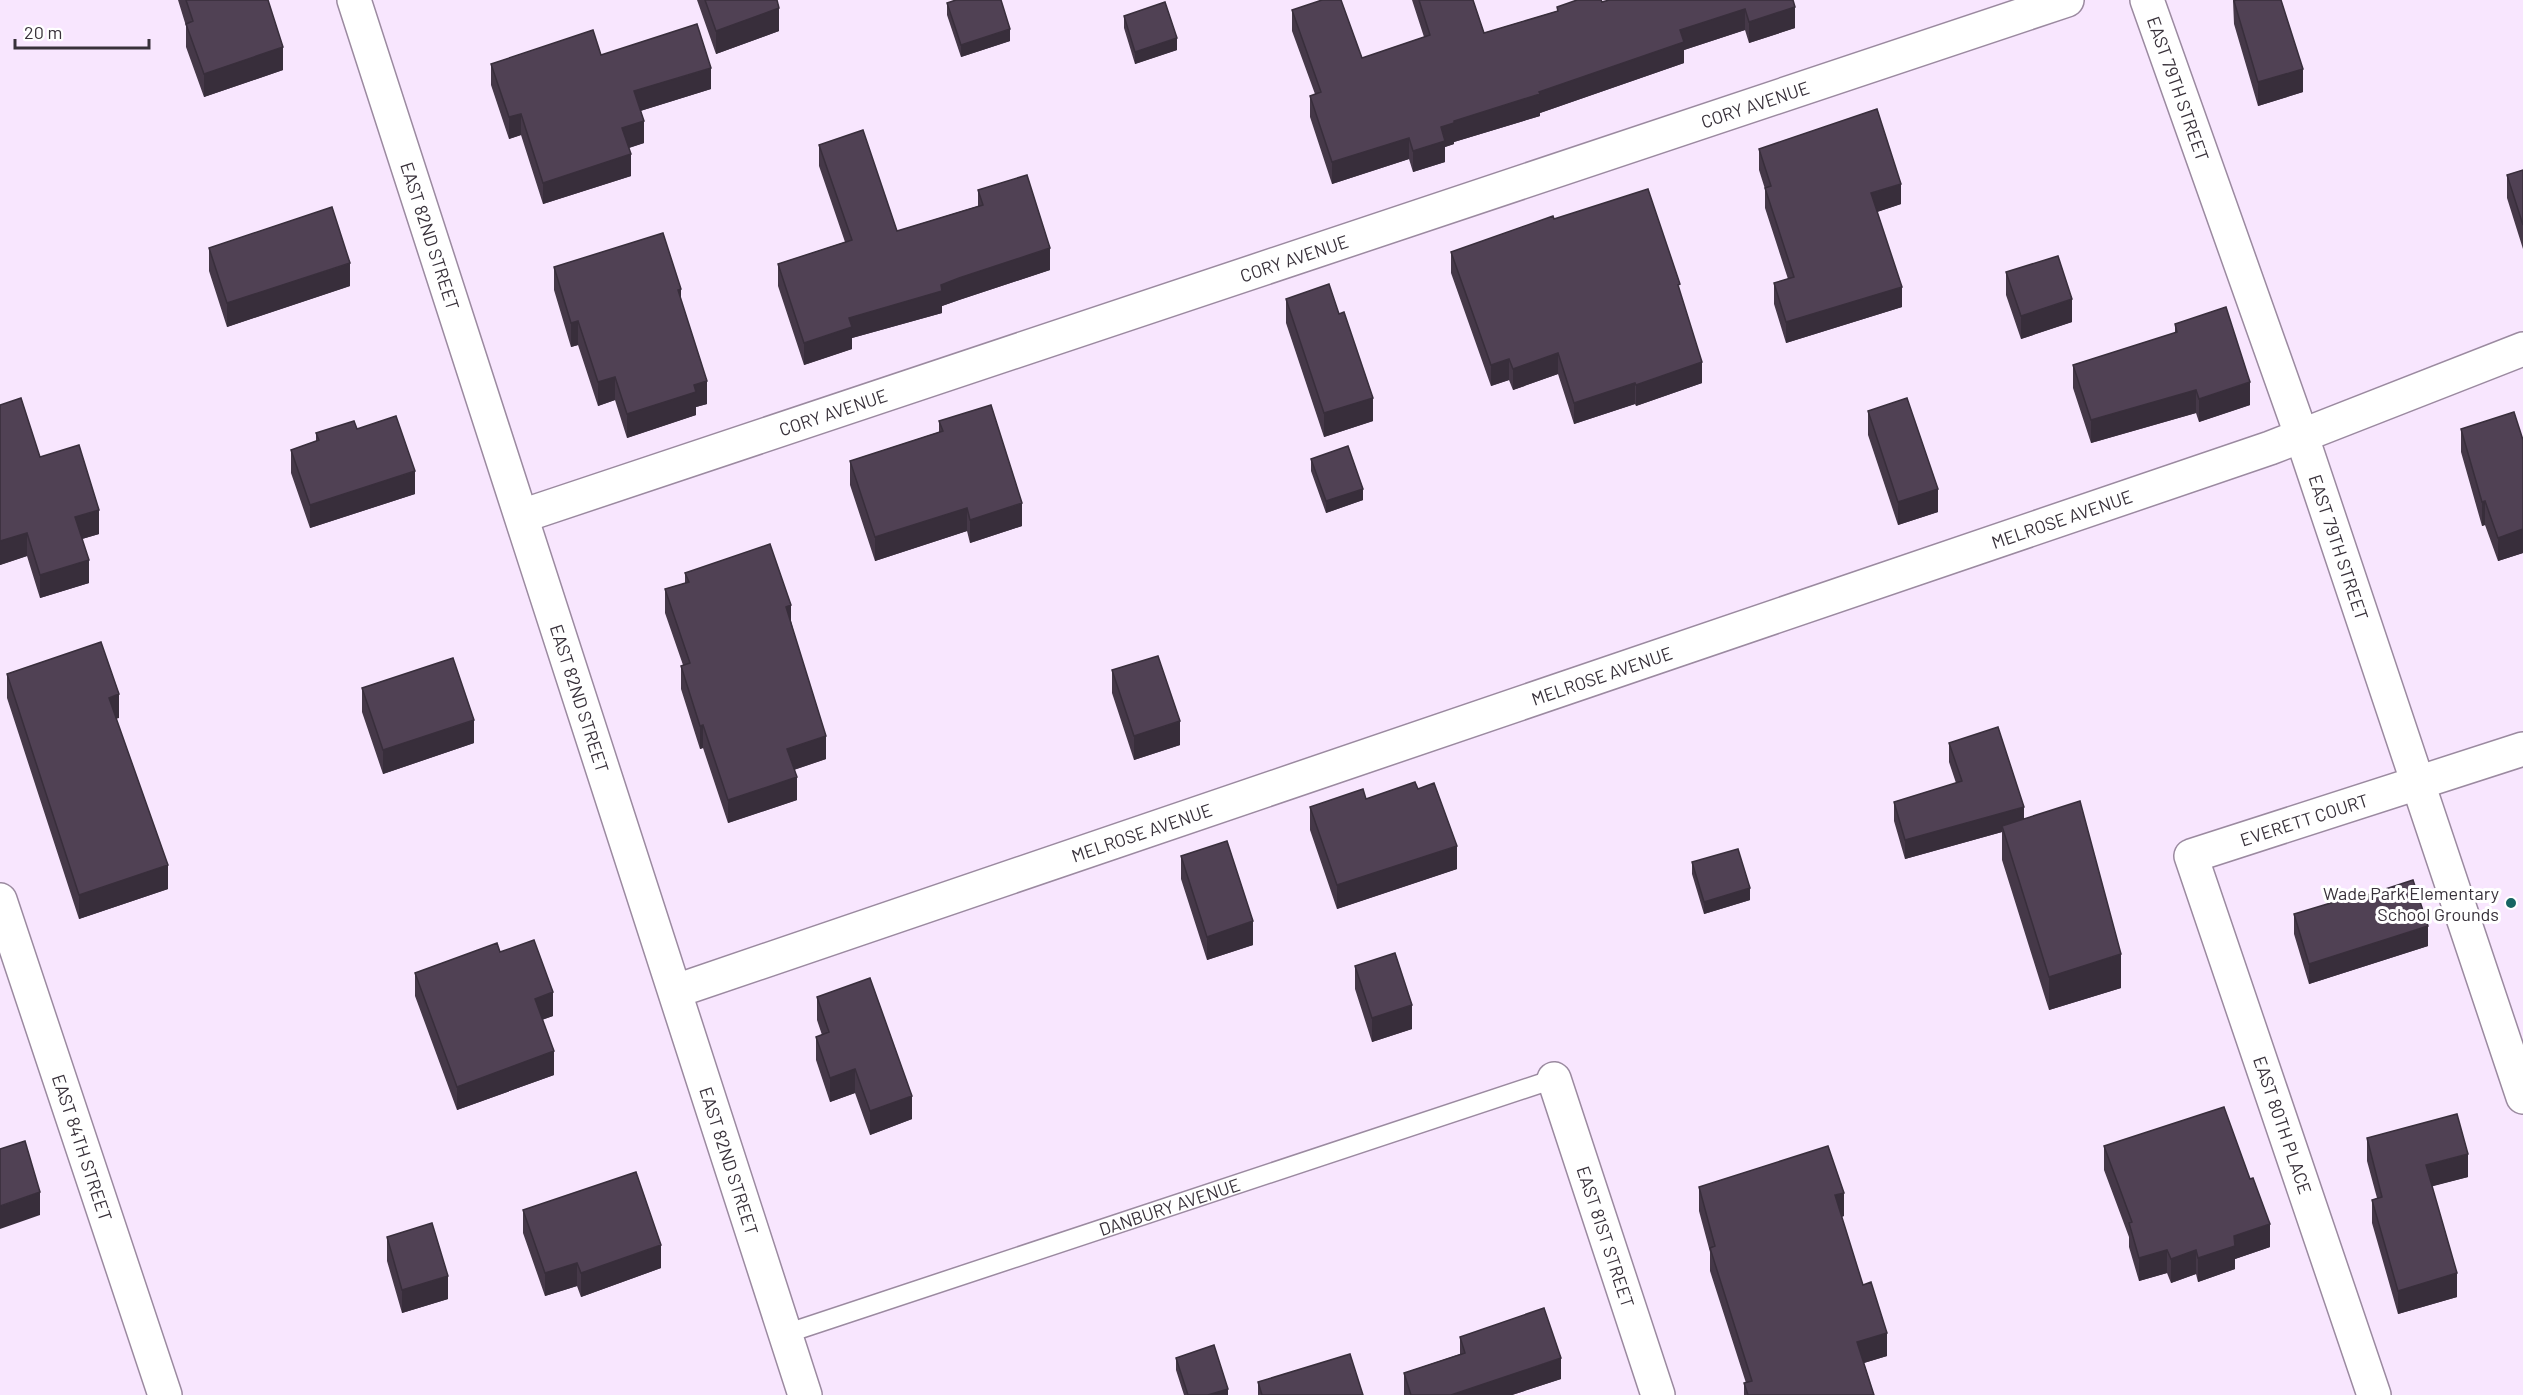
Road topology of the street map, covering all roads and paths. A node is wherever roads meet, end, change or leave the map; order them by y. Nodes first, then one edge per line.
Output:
1 (354, 0) edge
2 (2067, 0) edge
3 (2148, 0) edge
4 (2523, 349) edge
5 (2302, 437) junction
6 (522, 516) junction
7 (2523, 749) edge
8 (2418, 783) junction
9 (2191, 856) joint
10 (0, 900) edge
11 (676, 991) junction
12 (1554, 1079) joint
13 (2523, 1097) edge
14 (785, 1334) junction
15 (165, 1395) edge
16 (805, 1395) edge
17 (1658, 1395) edge
18 (2374, 1395) edge

1 - 6 street, EAST 82ND STREET
2 - 6 street, CORY AVENUE
3 - 5 street, EAST 79TH STREET
4 - 5 street, MELROSE AVENUE
5 - 8 street, EAST 79TH STREET
5 - 11 street, MELROSE AVENUE
6 - 11 street, EAST 82ND STREET
7 - 8 street, EVERETT COURT
8 - 9 street, EVERETT COURT
8 - 13 street, EAST 79TH STREET
9 - 18 street, EAST 80TH PLACE
10 - 15 street, EAST 84TH STREET
11 - 14 street, EAST 82ND STREET
12 - 14 lane, DANBURY AVENUE
12 - 17 street, EAST 81ST STREET
14 - 16 street, EAST 82ND STREET

